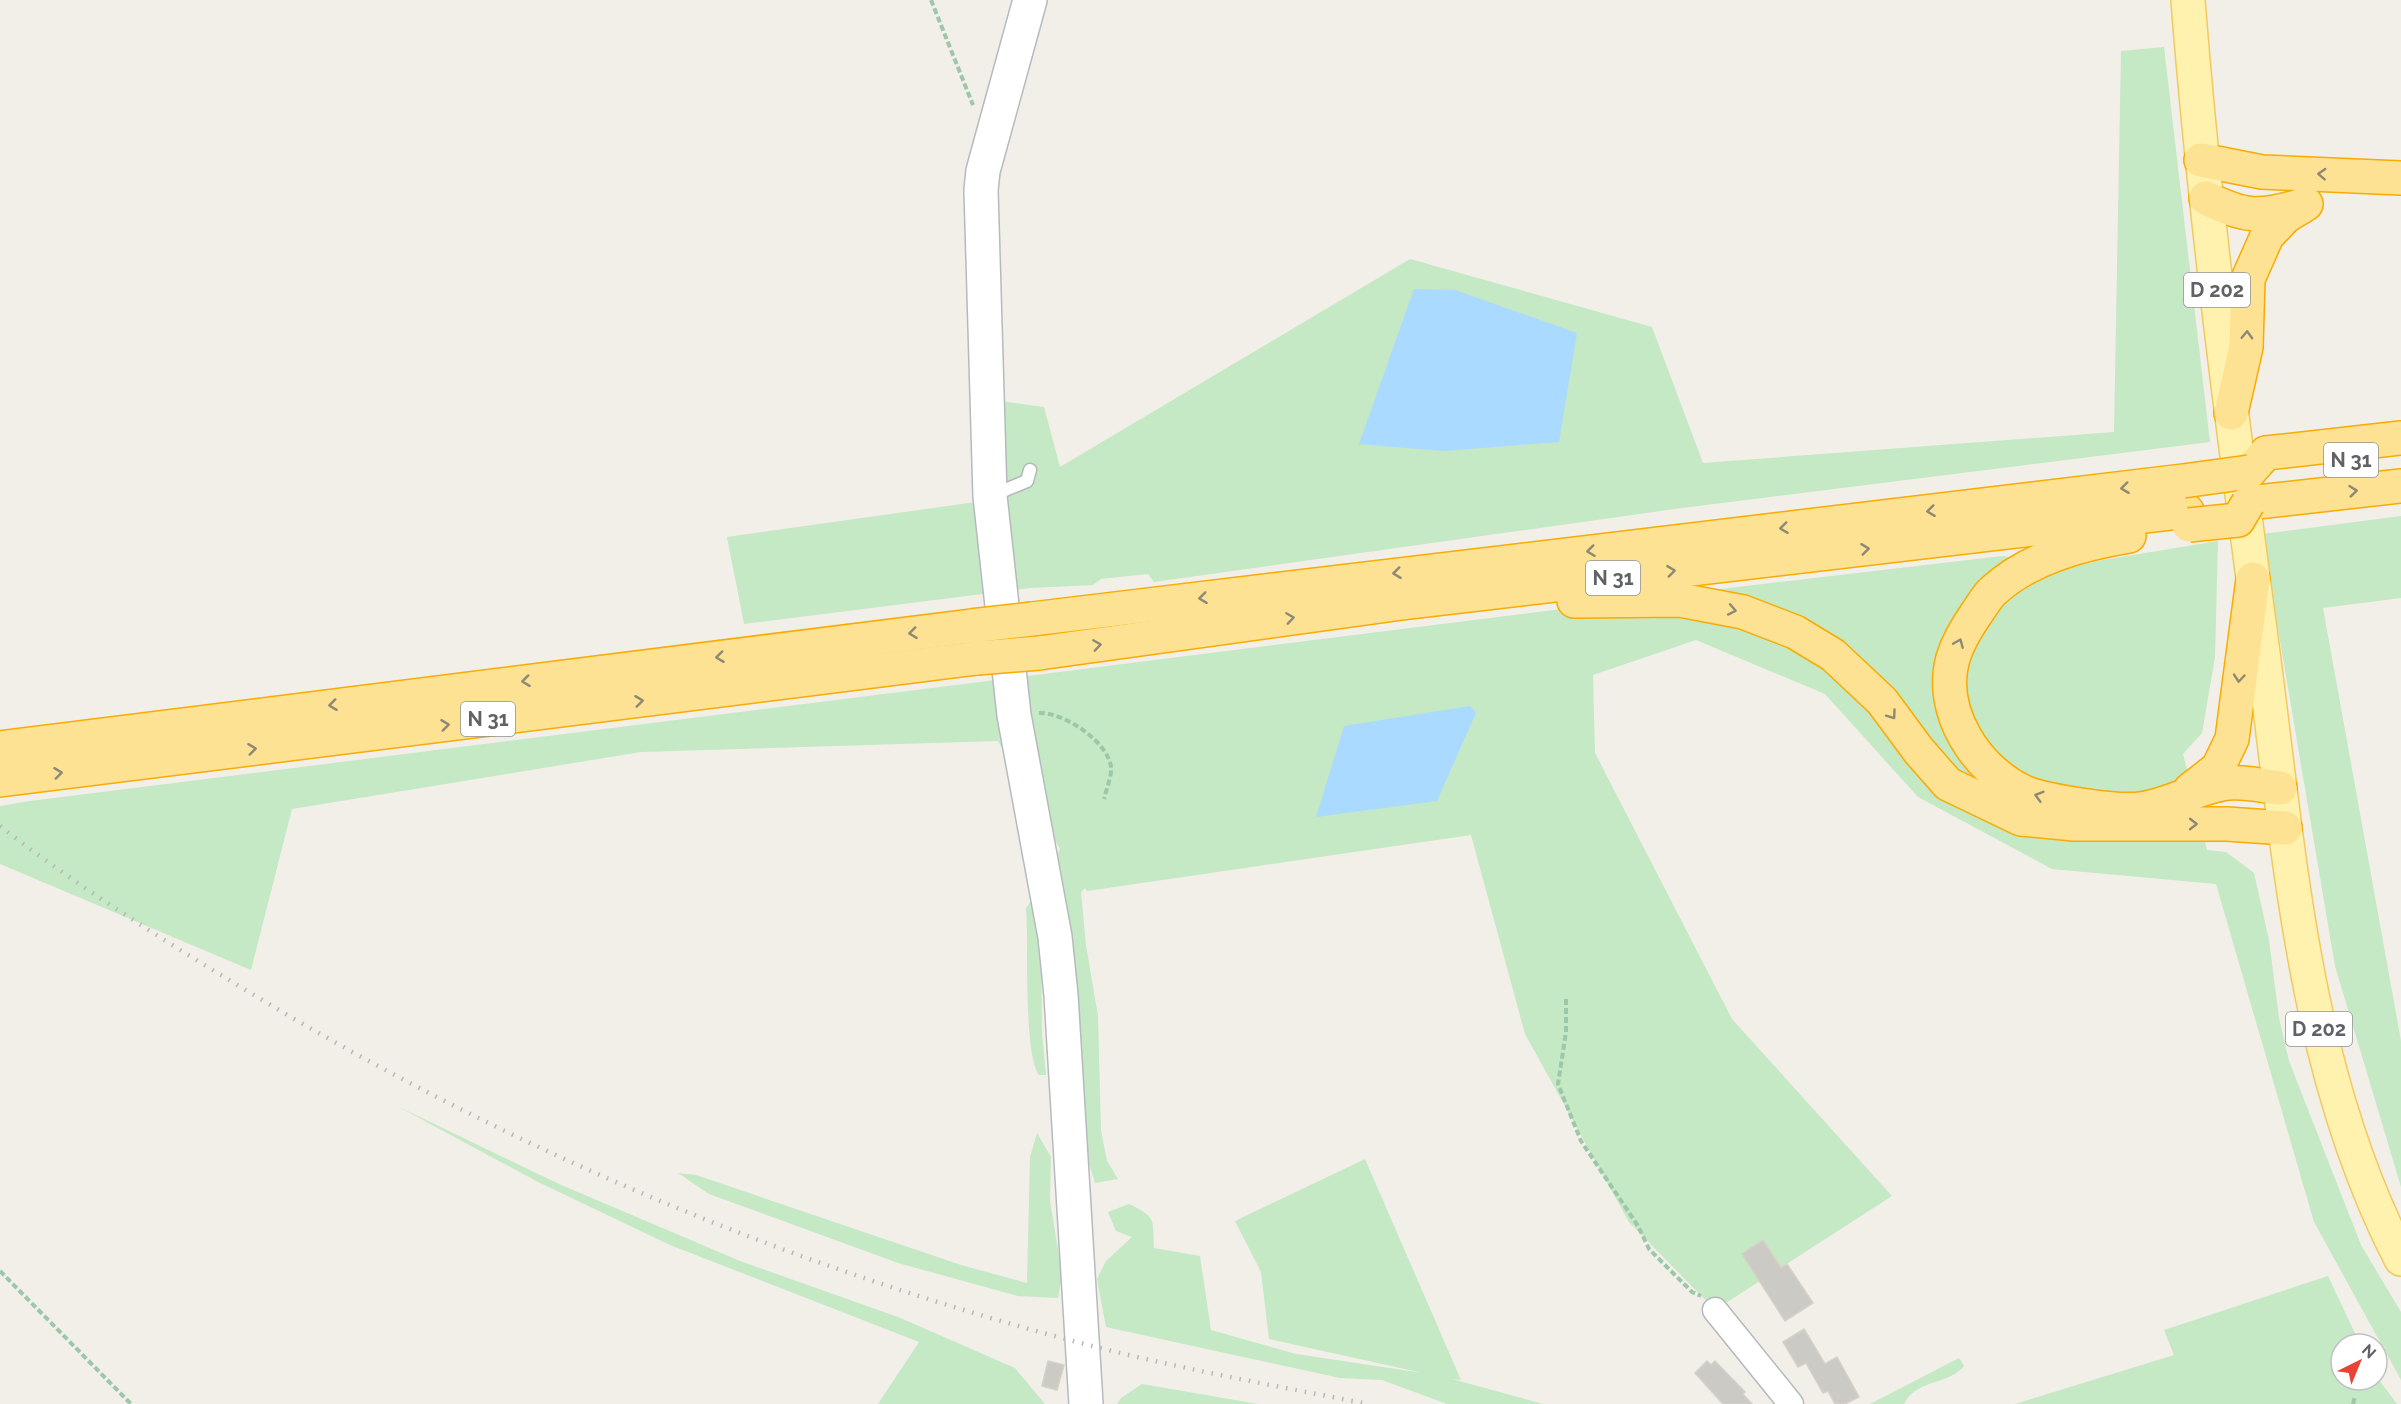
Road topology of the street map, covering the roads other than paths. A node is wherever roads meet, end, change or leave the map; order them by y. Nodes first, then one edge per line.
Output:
1 (1030, 0) edge
2 (2188, 0) edge
3 (2201, 160) junction
4 (2401, 178) edge
5 (2401, 195) edge
6 (2206, 198) junction
7 (2306, 204) junction
8 (2230, 413) junction
9 (2401, 438) edge
10 (2401, 454) edge
11 (1030, 470) dead end
12 (2302, 470) junction
13 (2401, 486) edge
14 (2248, 487) junction
15 (990, 496) junction
16 (2187, 505) junction
17 (2253, 579) junction
18 (1402, 603) junction
19 (0, 748) edge
20 (0, 780) edge
21 (2280, 788) junction
22 (2179, 799) junction
23 (2285, 828) junction
24 (2401, 1259) edge
25 (1715, 1310) road end
26 (1086, 1404) edge
27 (1791, 1404) edge

1 - 15 street
2 - 3 main road, D 202
4 -> 3 highway
3 - 6 main road, D 202
5 - 7 highway
6 - 7 highway
6 - 8 main road, D 202
8 -> 7 highway
8 - 17 main road, D 202
9 - 12 highway
10 - 12 highway, N 31
11 - 15 lane
12 -> 13 highway, N 31
12 - 14 highway, N 31
12 - 14 highway
14 - 16 highway, N 31
15 - 26 street
18 -> 16 highway, N 31
16 -> 19 highway, N 31, bridge
22 -> 16 highway
17 - 21 main road, D 202
17 -> 22 highway
20 -> 18 highway, N 31, bridge
18 -> 23 highway
21 - 22 highway
21 - 23 main road, D 202
23 - 24 main road, D 202
25 - 27 street

